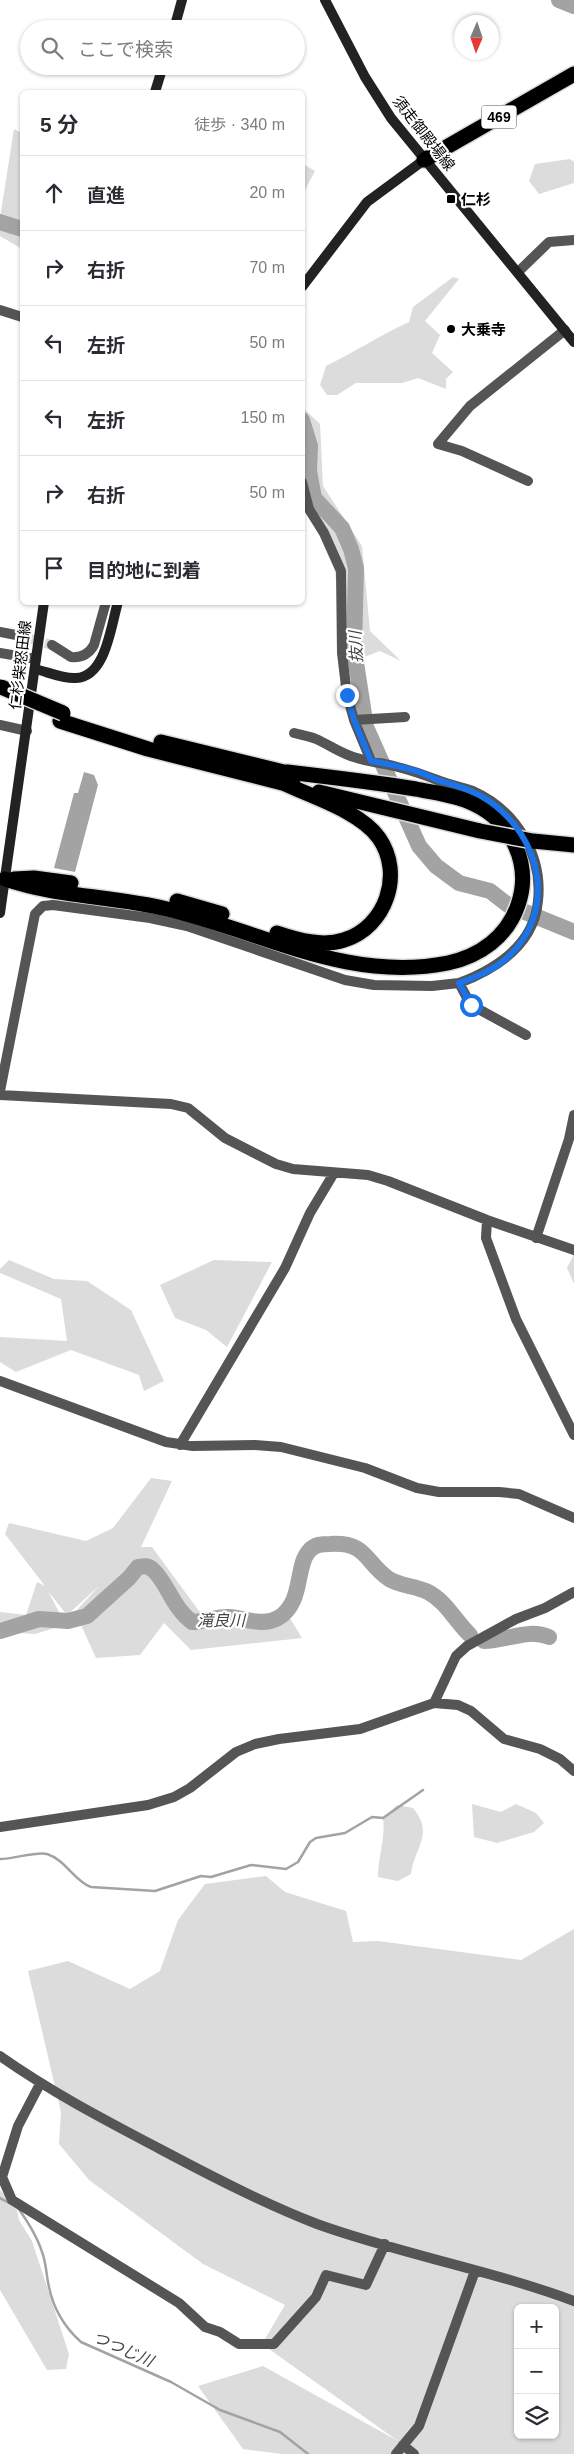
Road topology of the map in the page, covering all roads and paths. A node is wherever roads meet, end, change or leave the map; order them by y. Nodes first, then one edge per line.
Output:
1 (182, 0) edge
2 (325, 0) edge
3 (176, 20) edge
4 (574, 74) edge
5 (160, 75) edge
6 (156, 90) edge
7 (424, 160) junction
8 (574, 240) edge
9 (518, 272) junction
10 (305, 283) edge
11 (0, 310) edge
12 (20, 316) edge
13 (565, 330) junction
14 (574, 342) edge
15 (528, 481) dead end
16 (305, 494) edge
17 (44, 605) edge
18 (105, 605) edge
19 (117, 605) edge
20 (0, 632) edge
21 (16, 635) tunnel mouth
22 (52, 645) tunnel mouth
23 (0, 653) edge
24 (36, 664) junction
25 (0, 691) edge
26 (405, 717) dead end
27 (357, 720) junction
28 (0, 724) edge
29 (27, 731) junction
30 (294, 733) dead end
31 (371, 761) junction
32 (286, 778) junction
33 (361, 792) junction
34 (534, 837) junction
35 (574, 837) edge
36 (574, 845) edge
37 (2, 879) edge
38 (0, 913) edge
39 (459, 983) junction
40 (526, 1035) dead end
41 (0, 1091) edge
42 (0, 1095) edge
43 (574, 1115) edge
44 (334, 1173) junction
45 (487, 1220) junction
46 (536, 1238) junction
47 (574, 1250) edge
48 (0, 1381) edge
49 (574, 1435) edge
50 (180, 1444) junction
51 (574, 1518) edge
52 (574, 1592) edge
53 (434, 1703) junction
54 (574, 1771) edge
55 (0, 1826) edge
56 (0, 2056) edge
57 (40, 2084) junction
58 (384, 2244) junction
59 (475, 2271) junction
60 (574, 2301) edge
61 (403, 2445) junction
62 (396, 2454) edge
63 (414, 2454) edge

1 - 3 main road
2 - 7 main road, 須走御殿場線
4 - 7 highway, 469
5 - 6 main road
7 - 9 main road, 須走御殿場線
7 - 10 main road
8 - 9 street
9 - 13 main road, 須走御殿場線
11 - 12 street
13 - 14 main road, 須走御殿場線
13 - 15 street
16 - 27 street
17 - 24 main road, 仁杉柴怒田線
18 - 22 street
19 - 24 main road
20 - 21 street
23 - 24 street
24 - 29 main road, 仁杉柴怒田線
25 - 32 highway
26 - 27 street
27 - 31 street
28 - 29 street
29 - 37 main road, 仁杉柴怒田線
30 - 31 street
31 - 39 street
32 - 33 highway
32 - 33 highway
32 - 37 highway
33 - 34 highway
33 - 37 highway
34 - 35 highway
34 - 36 highway
37 - 38 main road, 仁杉柴怒田線
39 - 40 street
39 - 41 street
42 - 44 street
43 - 46 street
44 - 45 street
44 - 50 street
45 - 46 street
45 - 49 street
46 - 47 street
48 - 50 street
50 - 51 street
52 - 53 street
53 - 54 street
53 - 55 street
56 - 57 street
57 - 58 street
57 - 58 street
58 - 59 street
59 - 60 street
59 - 61 street
61 - 62 street
61 - 63 street

